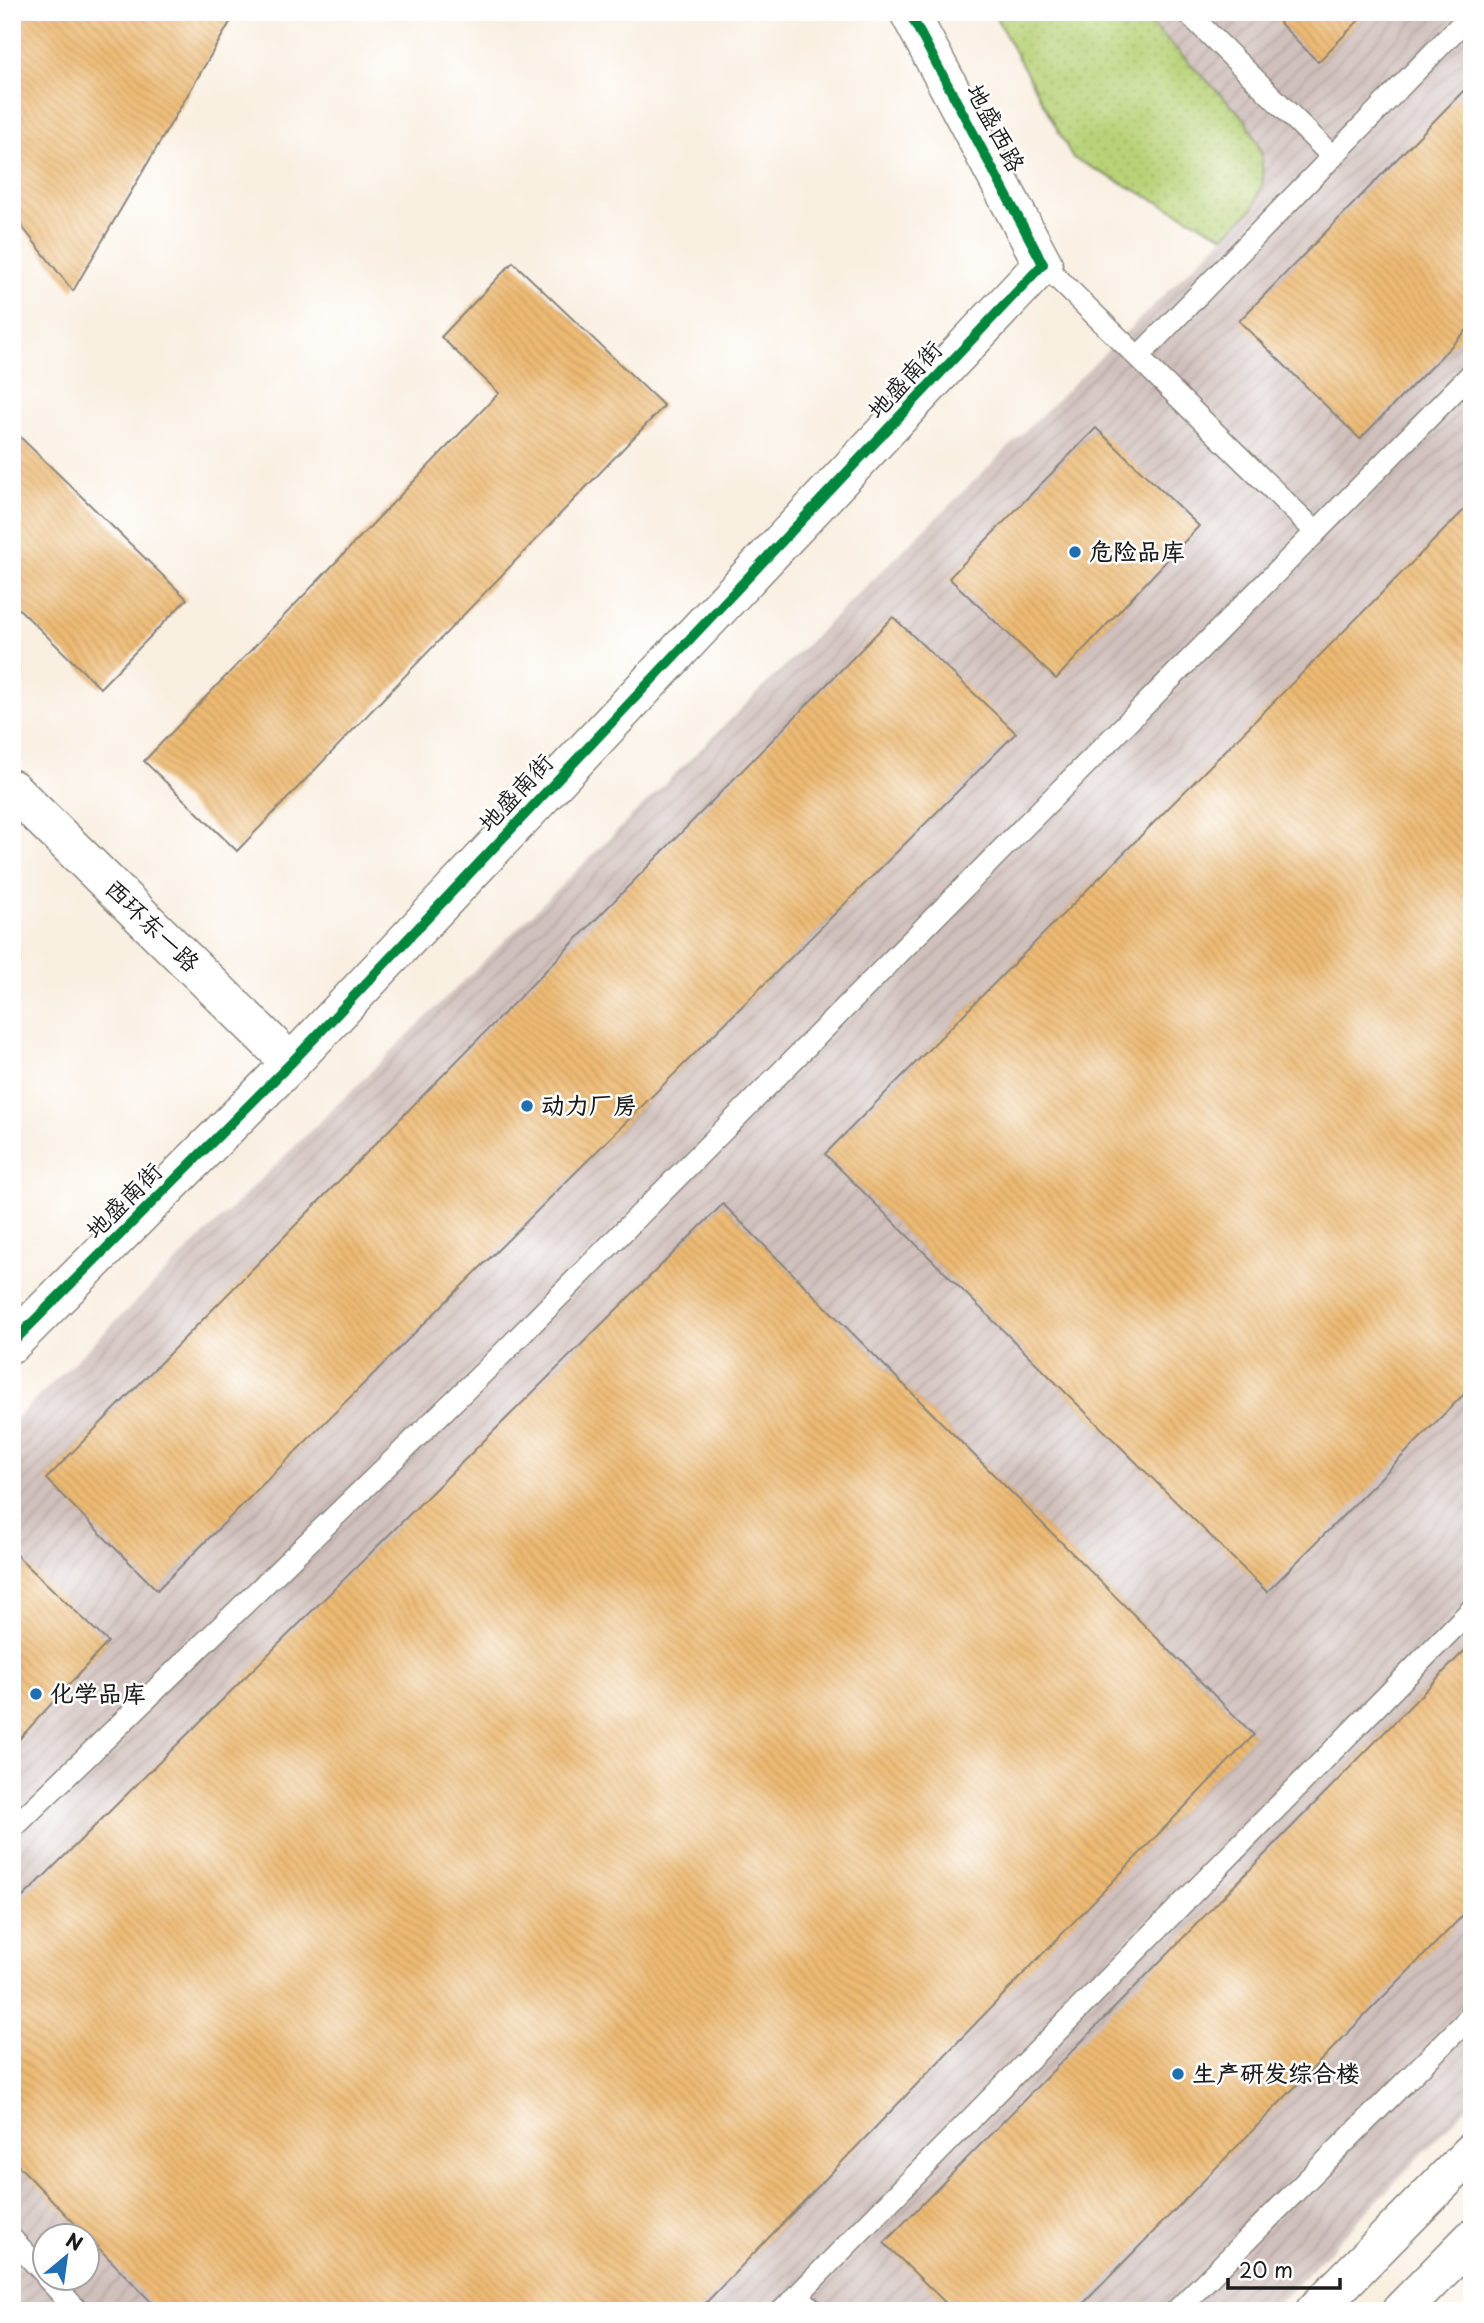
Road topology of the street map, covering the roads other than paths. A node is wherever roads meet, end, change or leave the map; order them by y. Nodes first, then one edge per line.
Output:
1 (909, 12) edge
2 (1187, 12) edge
3 (1472, 13) edge
4 (1333, 157) junction
5 (1043, 264) junction
6 (1138, 358) junction
7 (1472, 373) edge
8 (1316, 532) junction
9 (12, 789) edge
10 (291, 1063) junction
11 (12, 1343) edge
12 (1472, 1609) edge
13 (12, 1829) edge
14 (1472, 2015) edge
15 (1472, 2152) edge
16 (12, 2239) edge
17 (1472, 2239) edge
18 (32, 2261) edge
19 (61, 2292) edge
20 (797, 2295) junction
21 (78, 2311) edge
22 (782, 2311) edge
23 (814, 2311) edge
24 (1176, 2311) edge
25 (1315, 2311) edge
26 (1401, 2311) edge

1 - 5 street, 地盛西路
2 - 4 lane
3 - 4 lane
4 - 6 lane
5 - 6 lane
5 - 10 street, 地盛南街
6 - 8 lane
7 - 8 lane
8 - 13 lane
9 - 10 street, 西环东一路
10 - 11 street, 地盛南街
12 - 20 lane
14 - 24 lane
15 - 25 street
16 - 18 lane
17 - 26 street
19 - 21 lane
20 - 22 lane
20 - 23 lane

